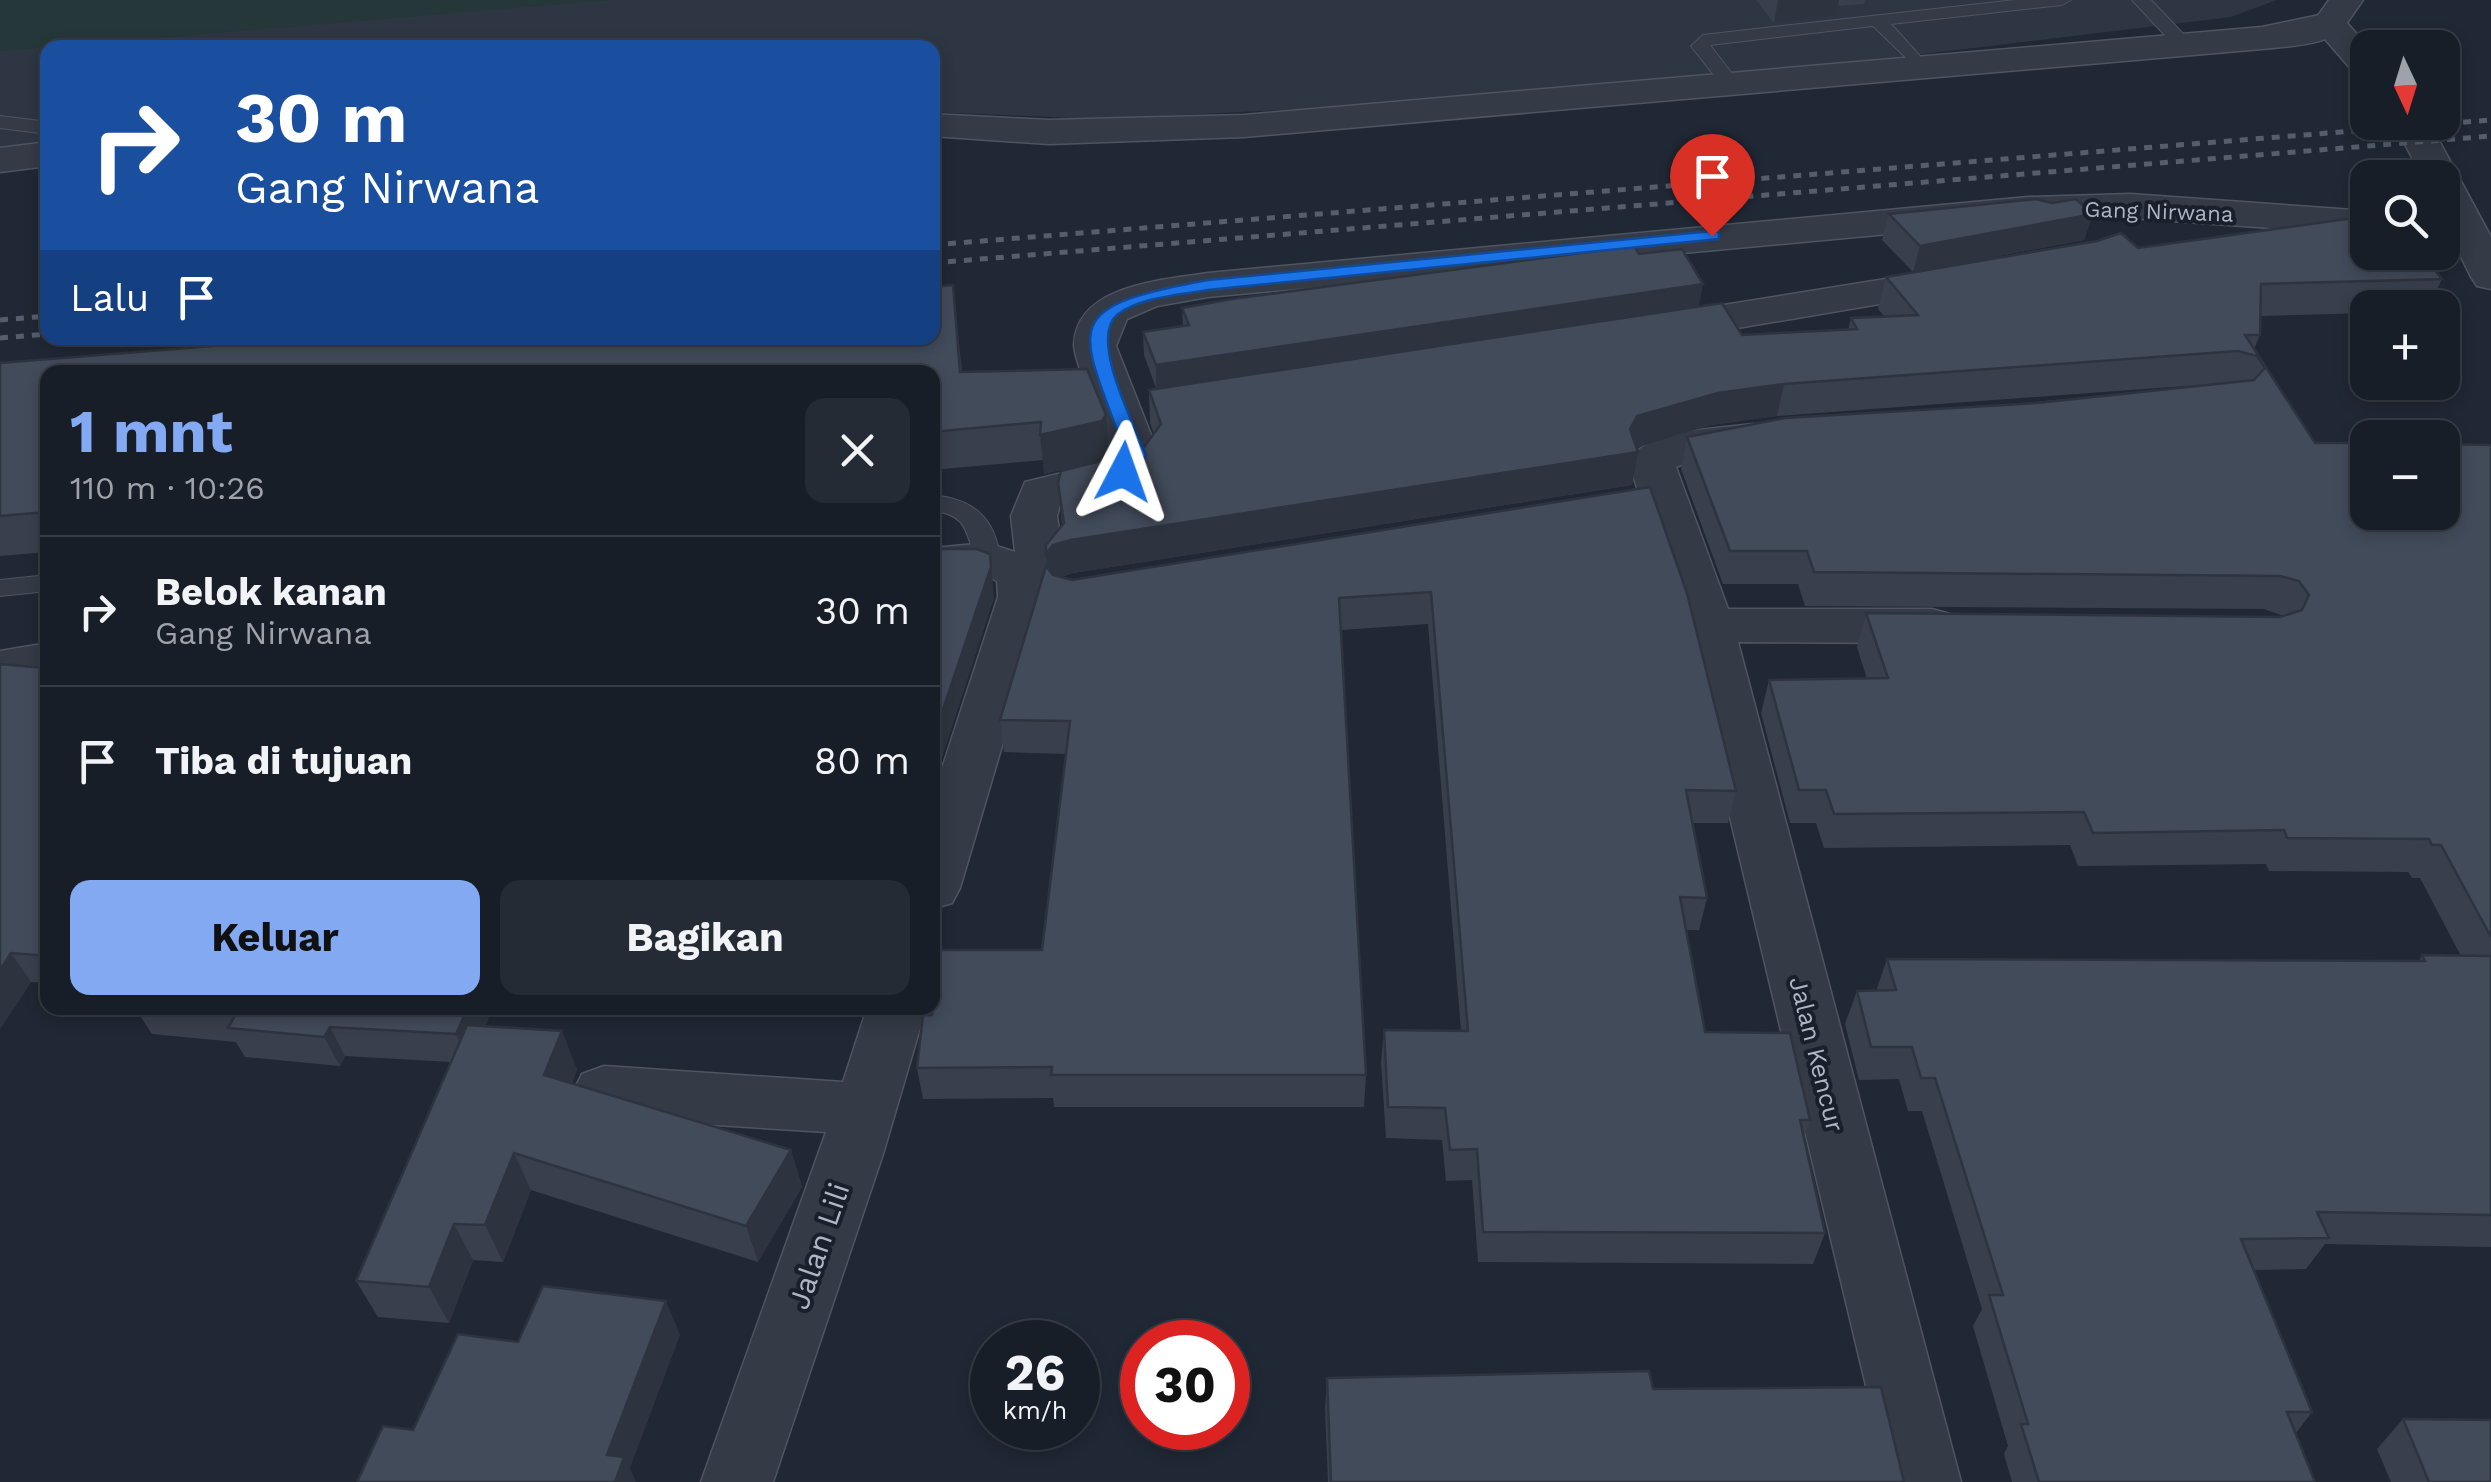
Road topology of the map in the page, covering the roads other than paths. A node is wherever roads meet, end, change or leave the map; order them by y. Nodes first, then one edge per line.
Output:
1 (2062, 0) edge
2 (2141, 0) edge
3 (2337, 12) edge
4 (1876, 20) junction
5 (2350, 35) edge
6 (2182, 43) junction
7 (1921, 67) junction
8 (1731, 84) junction
9 (0, 122) edge
10 (940, 125) edge
11 (40, 127) edge
12 (40, 155) edge
13 (0, 160) edge
14 (2350, 223) edge
15 (2467, 229) edge
16 (1988, 274) edge
17 (2491, 277) edge
18 (1624, 334) edge
19 (1794, 434) edge
20 (940, 506) edge
21 (940, 563) edge
22 (1004, 566) junction
23 (40, 584) edge
24 (0, 588) edge
25 (1709, 625) junction
26 (1983, 626) edge
27 (40, 661) edge
28 (0, 668) edge
29 (940, 862) edge
30 (894, 1015) edge
31 (604, 1092) edge
32 (865, 1109) junction
33 (737, 1482) edge
34 (1925, 1482) edge

1 - 4 lane
2 - 6 lane
3 - 5 street
3 - 6 street
4 - 7 lane
4 - 8 lane
6 - 7 street
7 - 8 street
8 - 10 street
9 - 11 lane
12 - 13 street
14 - 22 street, Gang Nirwana
15 - 17 street
16 - 18 street
19 - 25 street, Jalan Kencur
20 - 22 lane
21 - 22 street
22 - 29 street
23 - 24 lane
25 - 26 street
25 - 34 street, Jalan Kencur
27 - 28 street
30 - 32 street, Jalan Lili
31 - 32 street
32 - 33 street, Jalan Lili

